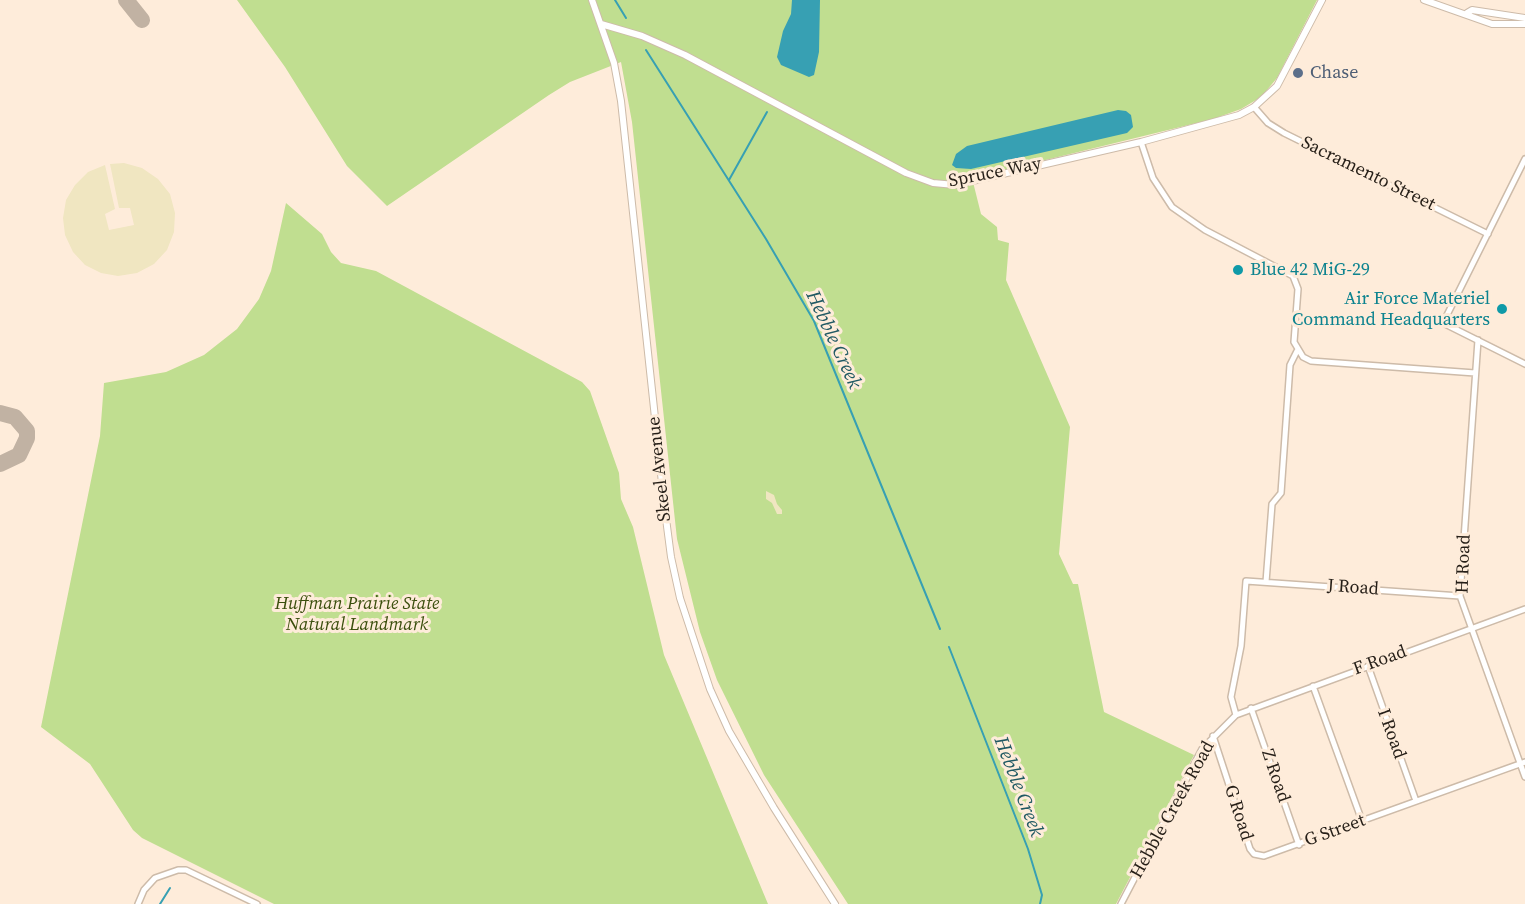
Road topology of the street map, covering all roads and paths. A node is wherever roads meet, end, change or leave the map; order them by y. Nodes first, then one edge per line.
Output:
1 (592, 0) edge
2 (1322, 0) edge
3 (1424, 0) edge
4 (1467, 13) junction
5 (1525, 18) edge
6 (602, 24) junction
7 (1525, 24) edge
8 (1254, 107) junction
9 (1142, 142) junction
10 (1525, 159) edge
11 (1488, 234) junction
12 (1478, 340) junction
13 (1297, 351) junction
14 (1525, 364) edge
15 (1475, 373) junction
16 (1266, 582) junction
17 (1460, 596) junction
18 (1525, 609) edge
19 (1472, 628) junction
20 (1368, 666) junction
21 (1313, 686) junction
22 (1251, 708) junction
23 (1236, 715) junction
24 (1213, 736) junction
25 (1523, 763) edge
26 (1525, 777) edge
27 (1416, 801) junction
28 (1362, 821) junction
29 (1299, 844) junction
30 (1254, 854) joint
31 (138, 903) edge
32 (257, 904) edge
33 (835, 904) edge
34 (1121, 904) edge

1 - 6 street, Skeel Avenue
2 - 8 street, Spruce Way
3 - 4 street
4 - 5 street
4 - 7 street
6 - 9 street, Spruce Way
6 - 33 street, Skeel Avenue
8 - 9 street, Spruce Way
8 - 11 street, Sacramento Street
9 - 13 street
10 - 11 street
11 - 12 street
12 - 14 street
12 - 15 street, H Road
13 - 15 street
13 - 16 street
15 - 17 street, H Road
16 - 17 street, J Road
16 - 23 street, J Road
17 - 19 street, H Road
18 - 19 street, F Road
19 - 20 street, F Road
19 - 25 street, H Road
20 - 21 street, F Road
20 - 27 street, I Road
21 - 22 street, F Road
21 - 28 street
22 - 23 street, F Road
22 - 29 street, Z Road
23 - 24 street, Hebble Creek Road
24 - 30 street, G Road
24 - 34 street, Hebble Creek Road
25 - 26 street, H Road
25 - 27 street
27 - 28 street, G Street
28 - 29 street, G Street
29 - 30 street, G Street
31 - 32 street

